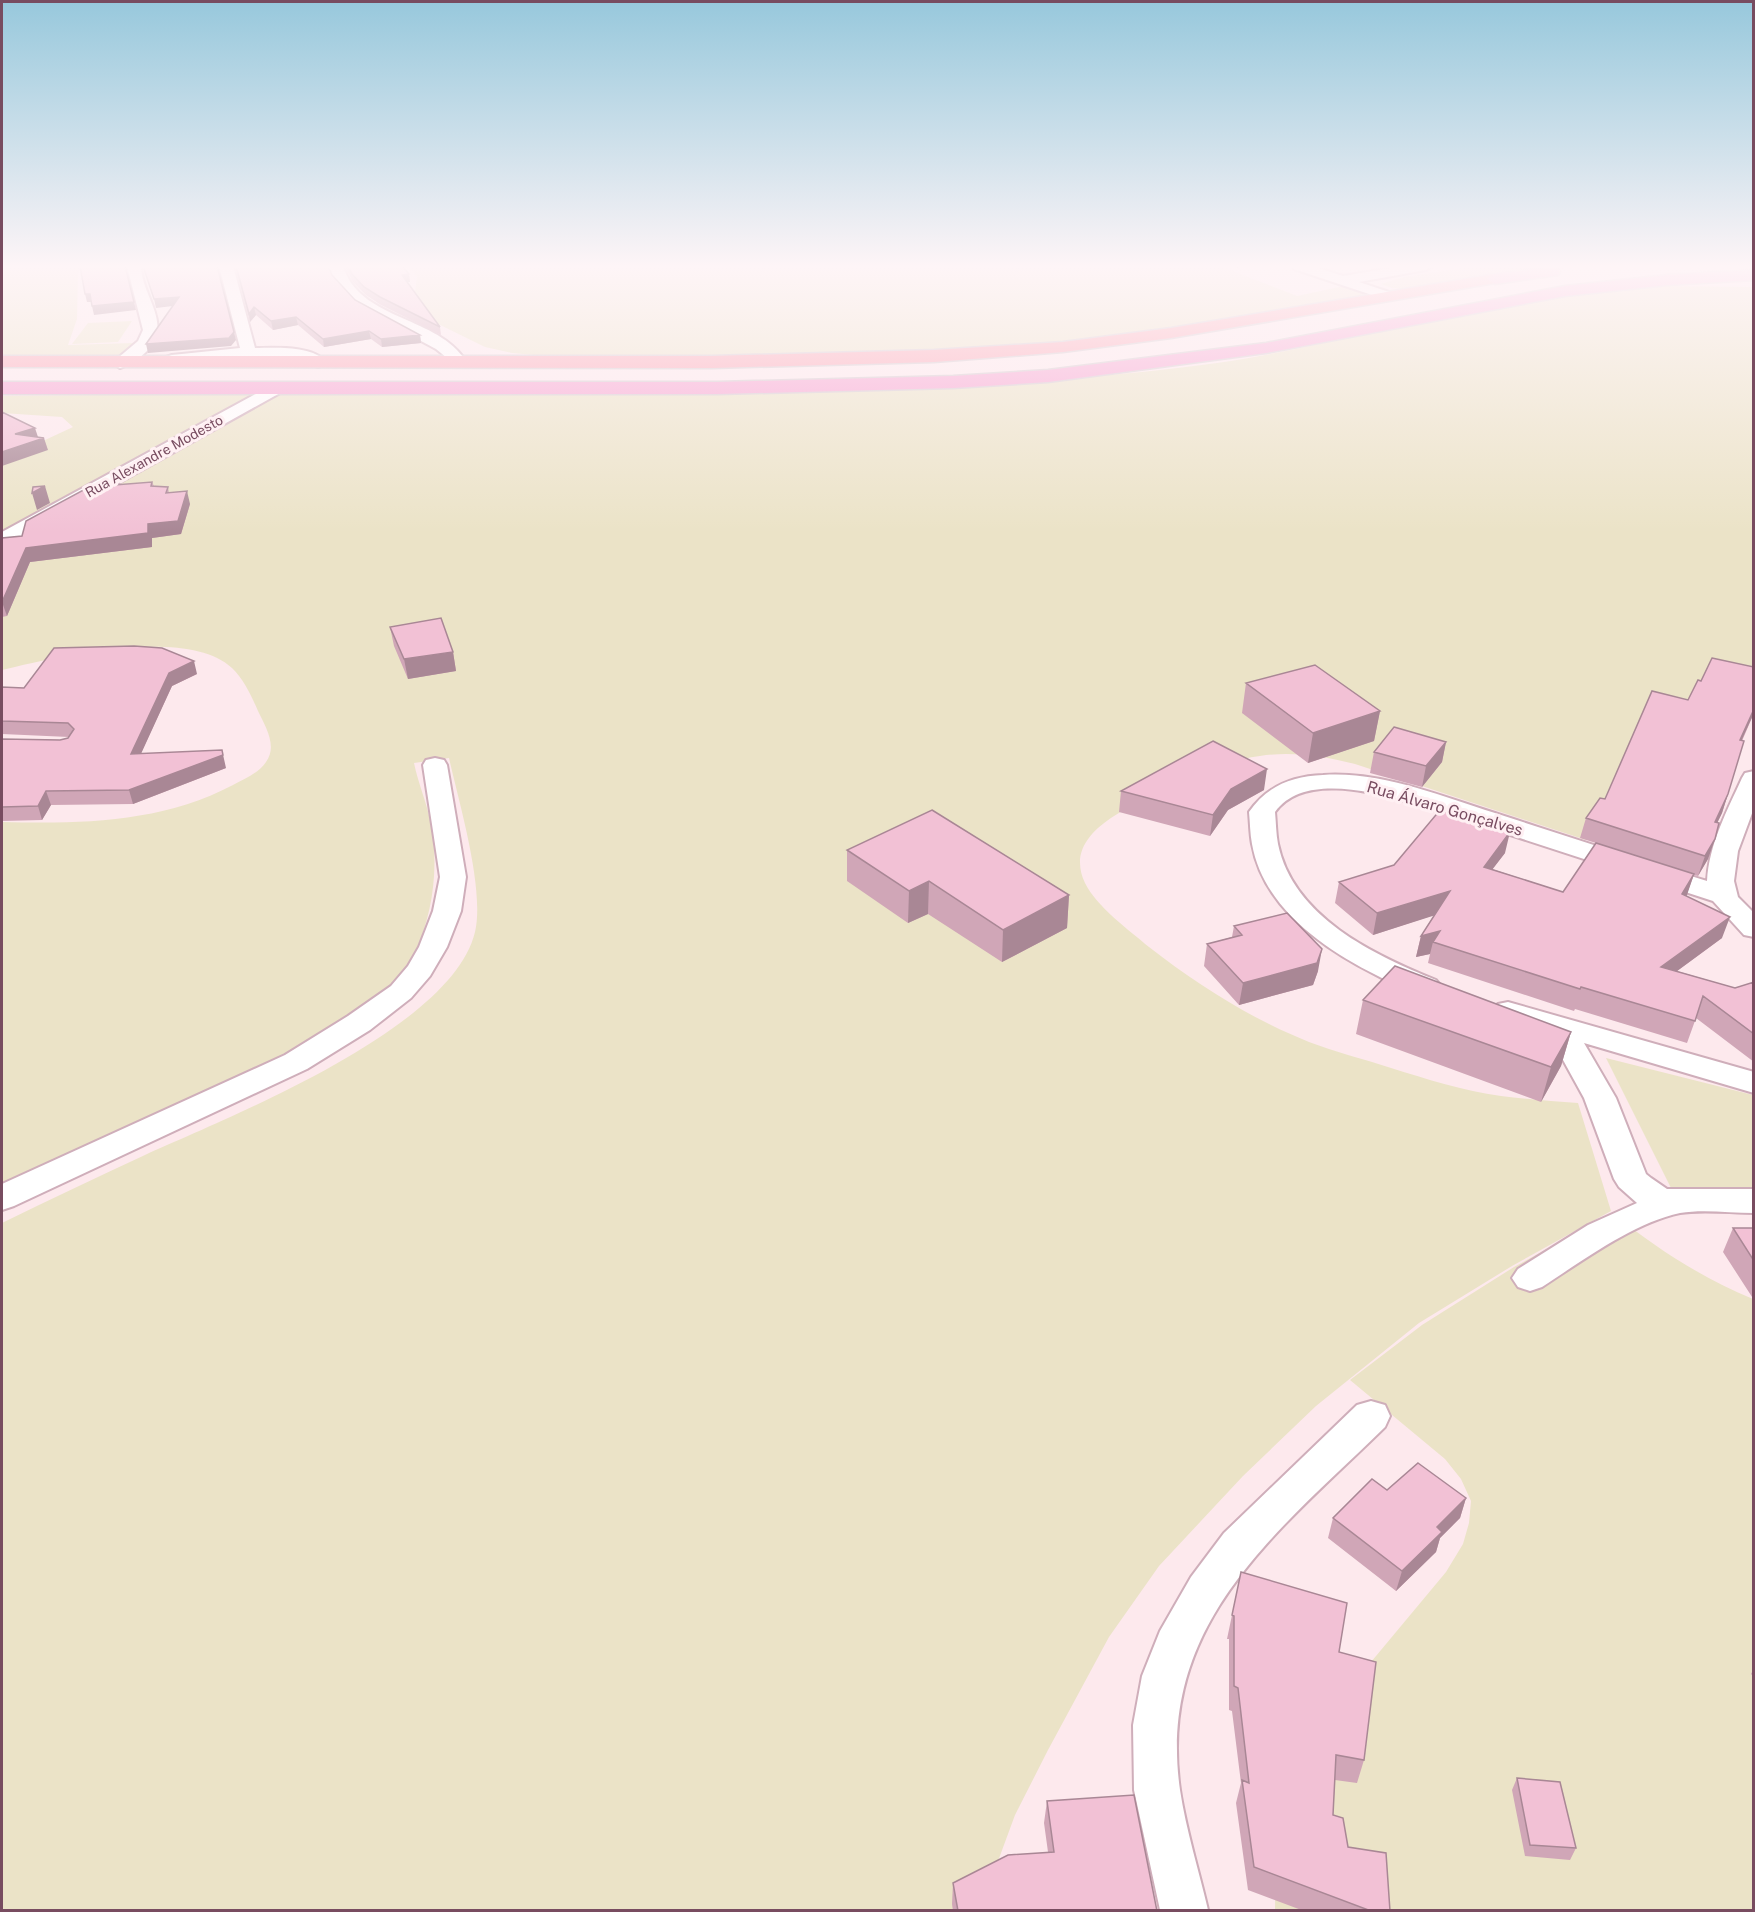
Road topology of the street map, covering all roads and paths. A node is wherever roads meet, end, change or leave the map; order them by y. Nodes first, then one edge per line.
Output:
1 (130, 355) edge
2 (225, 355) edge
3 (299, 355) edge
4 (453, 355) edge
5 (937, 355) edge
6 (1083, 355) edge
7 (1216, 355) edge
8 (2, 362) edge
9 (318, 362) junction
10 (454, 362) junction
11 (120, 363) junction
12 (140, 363) junction
13 (2, 372) edge
14 (2, 389) edge
15 (274, 389) junction
16 (2, 540) edge
17 (435, 765) dead end
18 (1754, 778) edge
19 (1723, 896) junction
20 (1754, 929) edge
21 (1453, 995) edge
22 (1487, 1005) edge
23 (1554, 1024) junction
24 (1754, 1083) edge
25 (2, 1198) edge
26 (1754, 1201) edge
27 (1679, 1202) junction
28 (1530, 1278) dead end
29 (1371, 1416) dead end
30 (1184, 1911) edge

1 - 11 street
2 - 12 street
3 - 9 street
4 - 10 street
5 - 10 main road
6 - 13 highway
7 - 15 highway
8 - 11 main road
9 - 10 main road
9 - 12 main road
11 - 12 main road
14 - 15 highway
15 - 16 street, Rua Alexandre Modesto
17 - 25 street
18 - 19 street
19 - 20 street
19 - 21 street, Rua Álvaro Gonçalves
22 - 23 street
23 - 24 street
23 - 27 street
26 - 27 street
27 - 28 street
29 - 30 street

